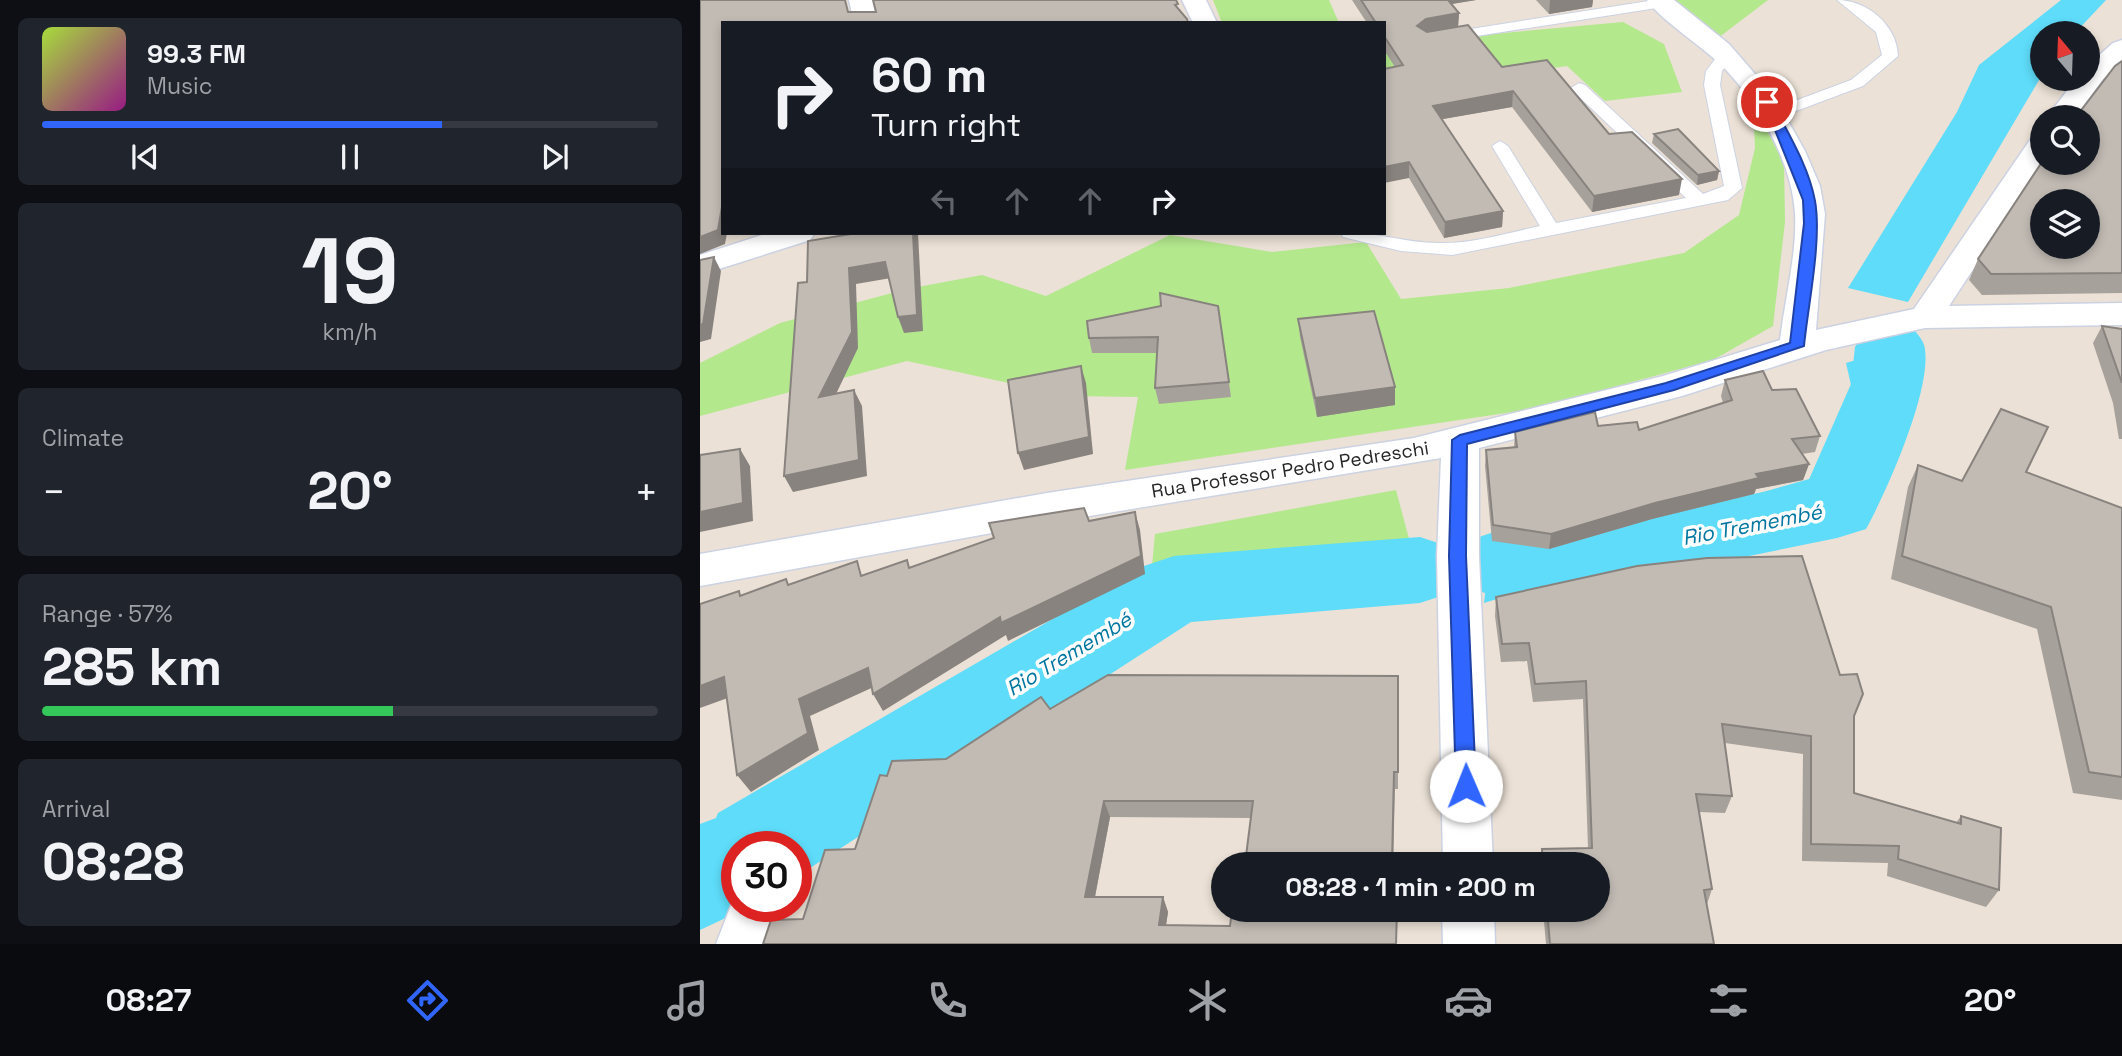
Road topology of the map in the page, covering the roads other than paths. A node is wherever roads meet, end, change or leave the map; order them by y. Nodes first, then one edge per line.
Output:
1 (861, 0) edge
2 (1194, 0) edge
3 (1844, 0) edge
4 (1661, 2) edge
5 (866, 21) edge
6 (1204, 21) edge
7 (1426, 40) edge
8 (2122, 48) edge
9 (1727, 53) junction
10 (1579, 88) dead end
11 (2070, 105) edge
12 (1774, 114) junction
13 (1500, 146) dead end
14 (2030, 161) edge
15 (1701, 202) junction
16 (1551, 230) junction
17 (793, 235) edge
18 (1356, 235) edge
19 (700, 265) edge
20 (2122, 314) edge
21 (1925, 317) junction
22 (1797, 346) junction
23 (1460, 440) junction
24 (700, 570) edge
25 (1468, 852) edge
26 (751, 922) edge
27 (1468, 922) edge
28 (742, 944) edge
29 (1469, 944) edge

1 - 5 street
2 - 6 street
3 - 12 lane
4 - 7 lane
4 - 9 street
8 - 11 street
9 - 12 street
9 - 15 lane
10 - 15 lane
12 - 22 street
13 - 16 lane
14 - 21 street
15 - 16 lane
16 - 18 lane
17 - 19 street
20 - 21 street, Rua Professor Pedro Pedreschi
21 - 22 street, Rua Professor Pedro Pedreschi
22 - 23 street, Rua Professor Pedro Pedreschi
23 - 24 street, Rua Professor Pedro Pedreschi
23 - 25 street
26 - 28 street
27 - 29 street

